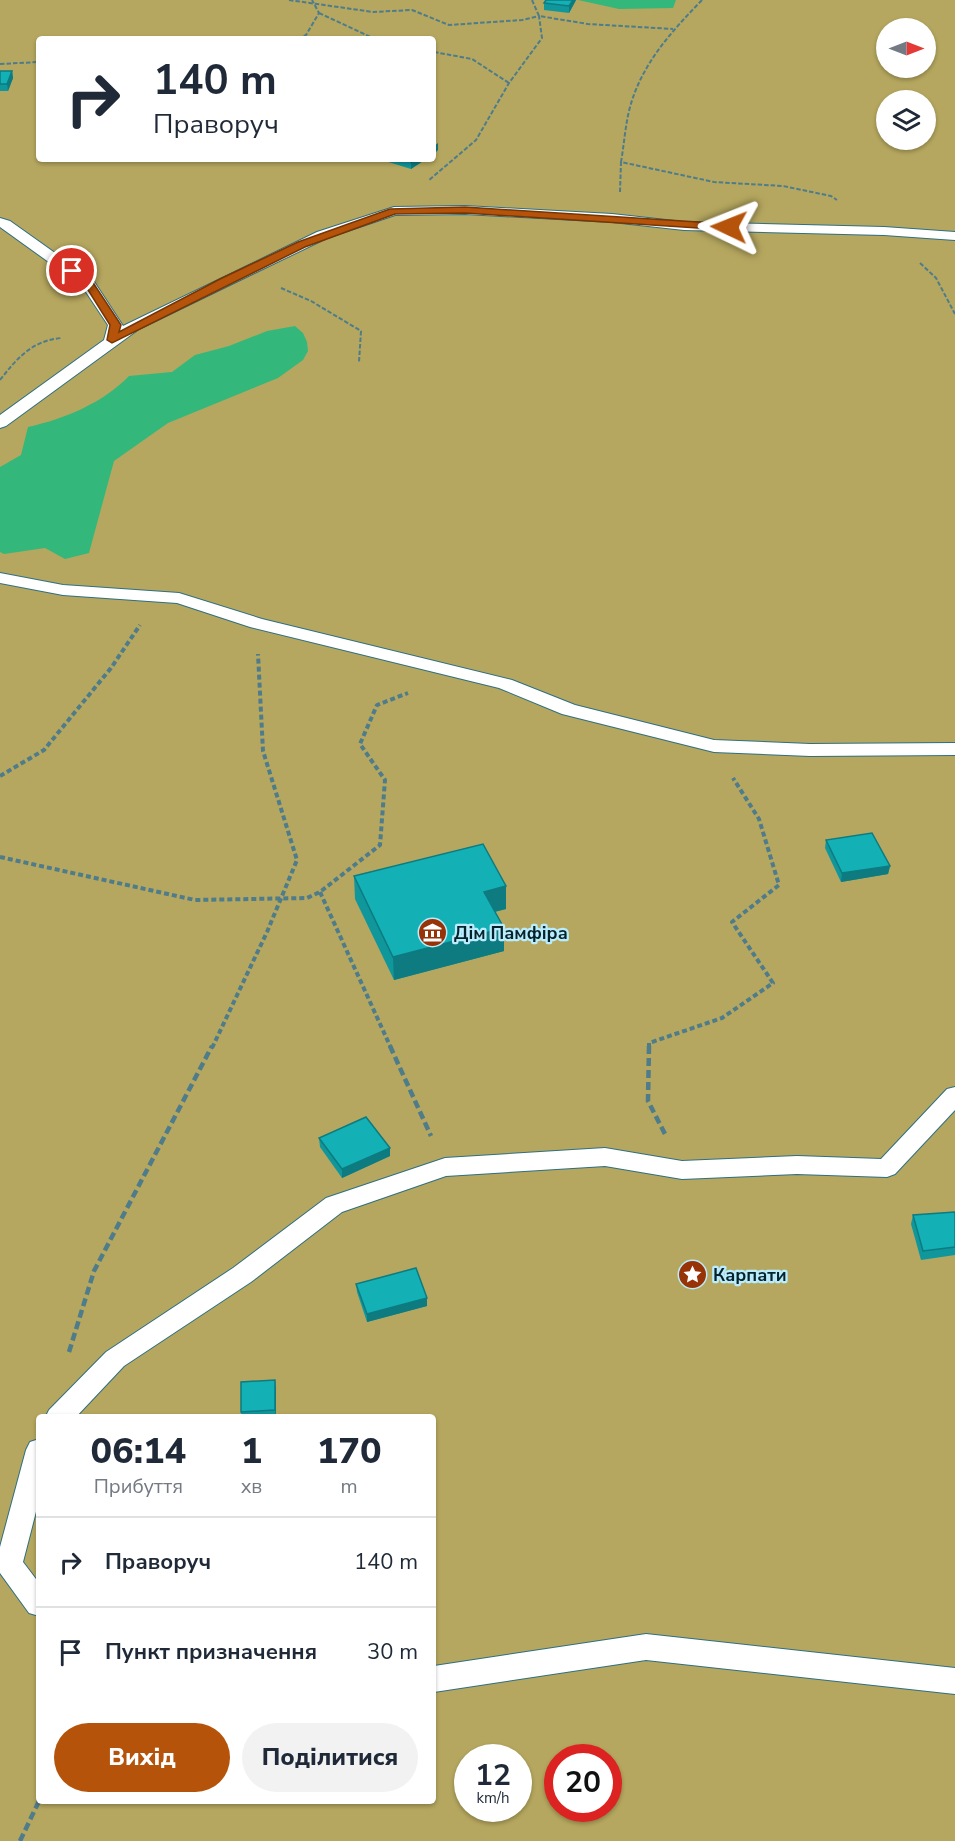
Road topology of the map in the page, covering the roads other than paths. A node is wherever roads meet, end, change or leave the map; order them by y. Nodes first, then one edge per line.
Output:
1 (0, 222) edge
2 (955, 236) edge
3 (112, 340) junction
4 (0, 423) edge
5 (0, 578) edge
6 (955, 749) edge
7 (955, 1095) edge
8 (62, 1414) edge
9 (36, 1461) edge
10 (36, 1600) edge
11 (436, 1679) edge
12 (955, 1681) edge

1 - 3 lane
2 - 3 lane
3 - 4 lane
5 - 6 lane
7 - 8 lane
9 - 10 lane
11 - 12 lane

